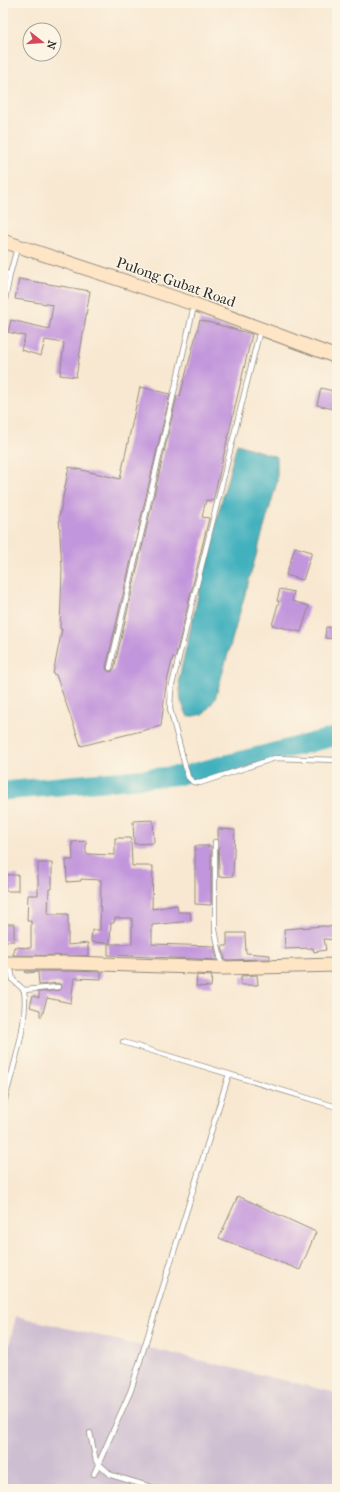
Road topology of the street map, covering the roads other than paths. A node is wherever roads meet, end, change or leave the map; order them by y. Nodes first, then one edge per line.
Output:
1 (3, 241) edge
2 (18, 246) junction
3 (3, 272) edge
4 (10, 274) junction
5 (194, 304) junction
6 (3, 311) edge
7 (260, 329) junction
8 (337, 357) edge
9 (110, 668) dead end
10 (337, 760) edge
11 (216, 842) dead end
12 (7, 963) edge
13 (337, 964) edge
14 (223, 968) junction
15 (58, 987) dead end
16 (24, 990) junction
17 (123, 1042) dead end
18 (229, 1074) junction
19 (3, 1106) edge
20 (337, 1107) edge
21 (90, 1433) dead end
22 (99, 1464) junction
23 (94, 1474) dead end
24 (158, 1489) edge

1 - 2 main road, Pulong Gubat Road
2 - 4 lane
2 - 5 main road, Pulong Gubat Road
3 - 4 lane
4 - 6 lane
5 - 7 main road, Pulong Gubat Road
5 - 9 lane
7 - 8 main road, Pulong Gubat Road
7 - 10 lane
11 - 14 lane
12 - 14 main road
12 - 16 lane
13 - 14 main road
15 - 16 lane
16 - 19 lane
17 - 18 lane
18 - 20 lane
18 - 22 lane
21 - 22 lane
22 - 23 lane
22 - 24 lane

